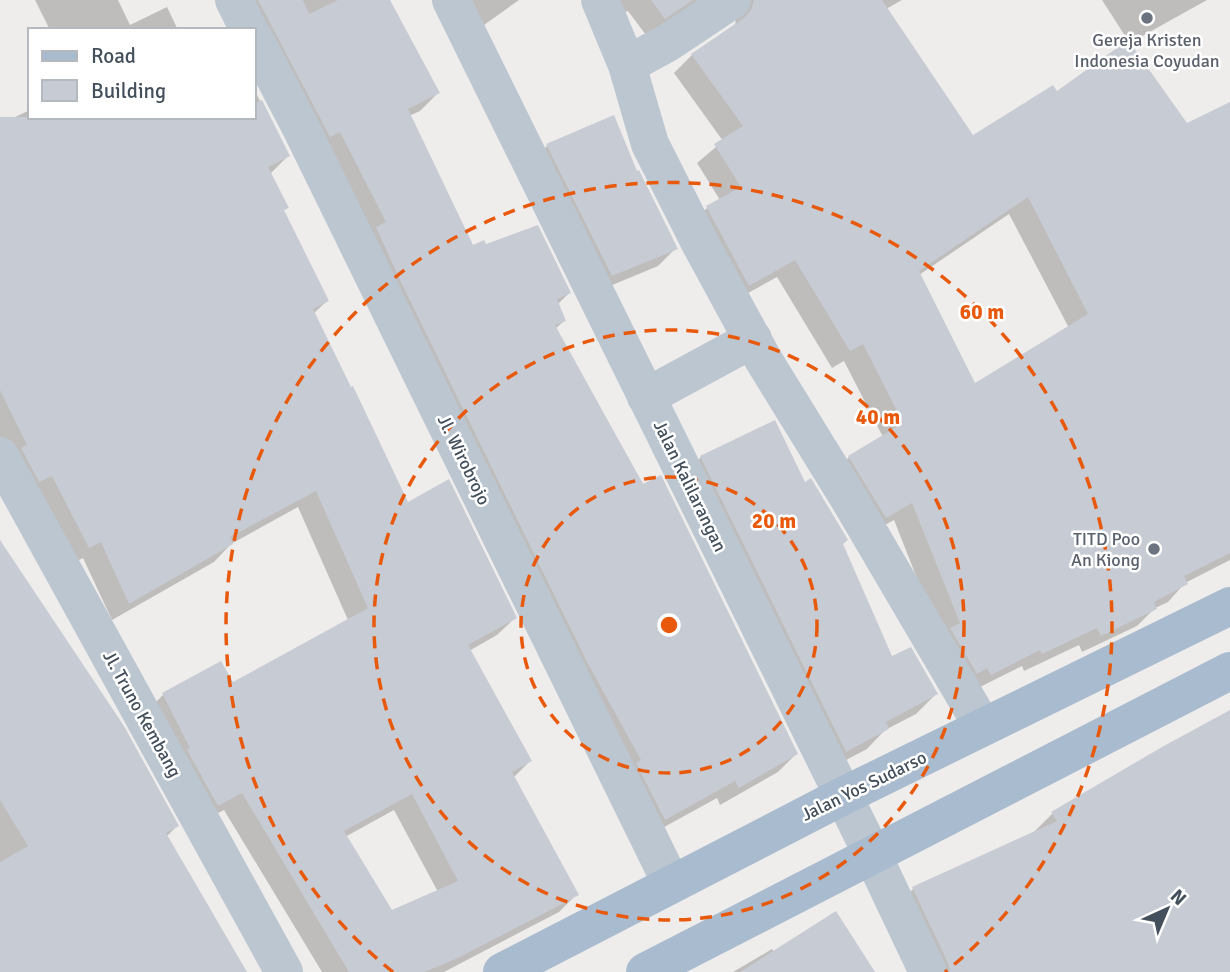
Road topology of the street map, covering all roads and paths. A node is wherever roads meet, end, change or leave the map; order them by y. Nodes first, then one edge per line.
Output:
1 (234, 0) edge
2 (451, 0) edge
3 (600, 0) edge
4 (732, 0) edge
5 (248, 28) edge
6 (256, 42) edge
7 (627, 65) junction
8 (753, 339) junction
9 (646, 397) junction
10 (0, 456) edge
11 (1230, 606) edge
12 (1230, 671) edge
13 (983, 727) junction
14 (843, 796) junction
15 (873, 854) junction
16 (671, 883) junction
17 (284, 972) edge
18 (502, 972) edge
19 (645, 972) edge
20 (928, 972) edge

1 - 5 street
2 - 9 street, Jalan Kalilarangan
3 - 7 street
4 - 7 street
6 - 16 street, Jl. Wirobrojo
7 - 8 street
8 - 9 street
8 - 13 street
9 - 14 street, Jalan Kalilarangan
10 - 17 street, Jl. Truno Kembang
11 - 13 main road, Jalan Yos Sudarso
12 - 15 main road
13 - 14 main road, Jalan Yos Sudarso
14 - 15 street, Jalan Kalilarangan
14 - 16 main road, Jalan Yos Sudarso
15 - 19 main road
15 - 20 street, Jalan Kalilarangan
16 - 18 main road, Jalan Yos Sudarso

